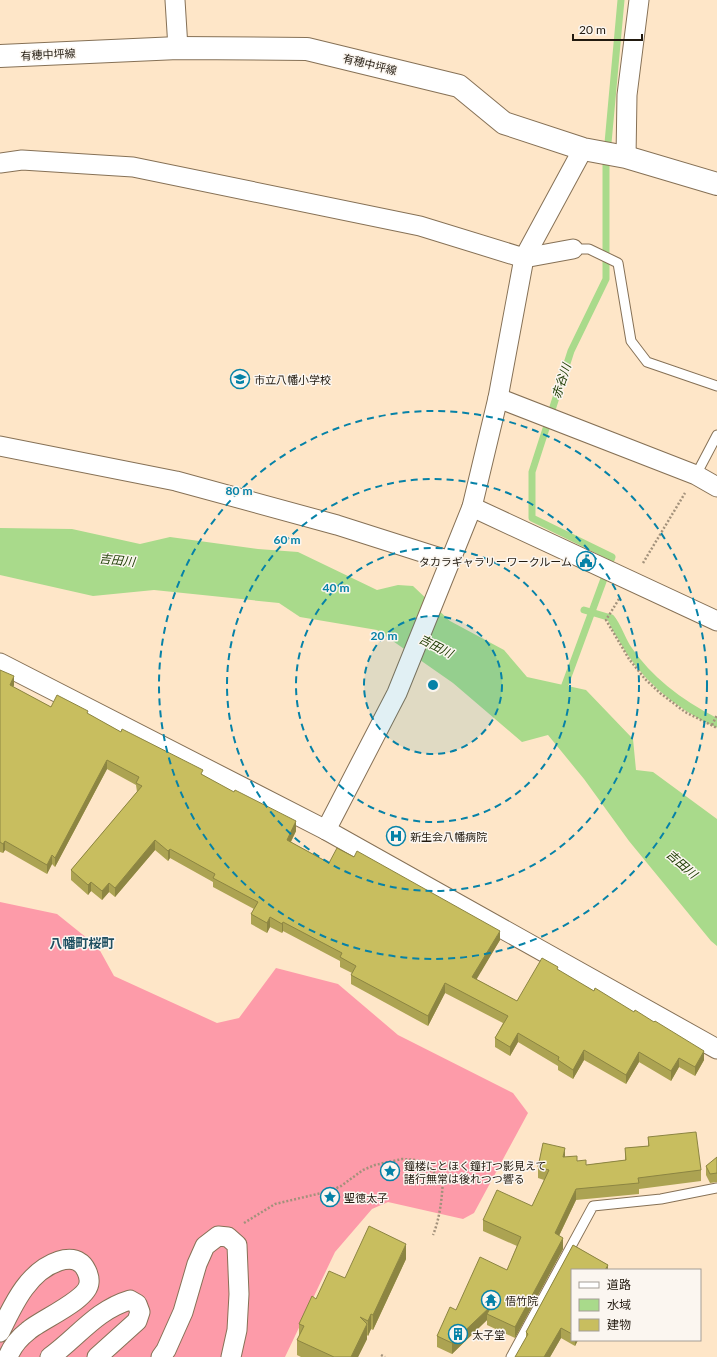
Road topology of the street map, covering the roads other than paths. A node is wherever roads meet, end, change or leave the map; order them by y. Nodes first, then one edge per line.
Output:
1 (175, 0) edge
2 (638, 0) edge
3 (178, 48) junction
4 (0, 56) edge
5 (583, 149) junction
6 (626, 157) junction
7 (0, 163) edge
8 (717, 184) edge
9 (573, 249) joint
10 (524, 258) junction
11 (717, 386) edge
12 (498, 398) junction
13 (717, 435) edge
14 (0, 446) edge
15 (696, 475) junction
16 (717, 487) edge
17 (472, 507) junction
18 (450, 561) junction
19 (717, 621) edge
20 (0, 663) edge
21 (326, 830) junction
22 (717, 1049) edge
23 (717, 1188) edge
24 (0, 1332) edge
25 (8, 1357) edge
26 (50, 1357) edge
27 (97, 1357) edge
28 (161, 1357) edge
29 (230, 1357) edge
30 (511, 1357) edge

1 - 3 street
2 - 6 street
3 - 4 main road, 有穂中坪線
3 - 5 main road, 有穂中坪線
5 - 6 main road, 有穂中坪線
5 - 10 street
6 - 8 main road, 有穂中坪線
7 - 10 street
9 - 10 street
9 - 11 lane
10 - 12 street
12 - 15 street
12 - 17 street
13 - 15 lane
14 - 18 street
15 - 16 street
17 - 18 street
17 - 19 street
18 - 21 street
20 - 21 street
21 - 22 street
23 - 30 lane
24 - 25 street
26 - 27 street
28 - 29 street

